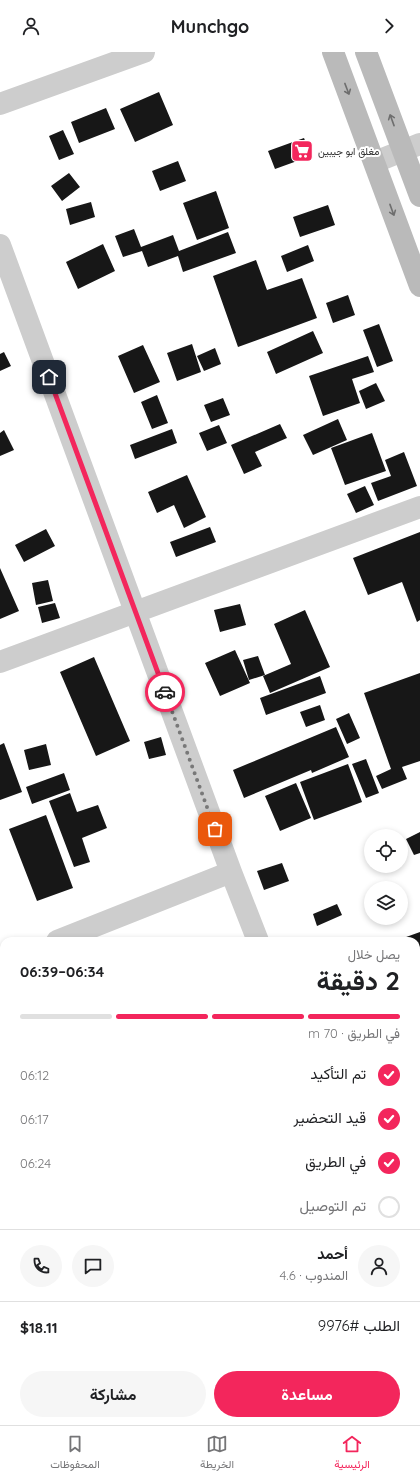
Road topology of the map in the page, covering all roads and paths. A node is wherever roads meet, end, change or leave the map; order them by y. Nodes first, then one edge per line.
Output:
1 (144, 52) edge
2 (333, 52) edge
3 (366, 52) edge
4 (0, 104) edge
5 (412, 147) edge
6 (375, 162) junction
7 (420, 196) edge
8 (0, 245) edge
9 (420, 286) edge
10 (420, 507) edge
11 (135, 611) junction
12 (0, 662) edge
13 (231, 872) junction
14 (67, 937) edge
15 (256, 937) edge

1 - 4 street
2 -> 6 main road
5 -> 3 main road
5 - 6 street
5 - 7 main road
6 -> 9 main road
8 - 11 street
10 - 11 street
11 - 12 street
11 - 13 street
13 - 14 street
13 - 15 street

